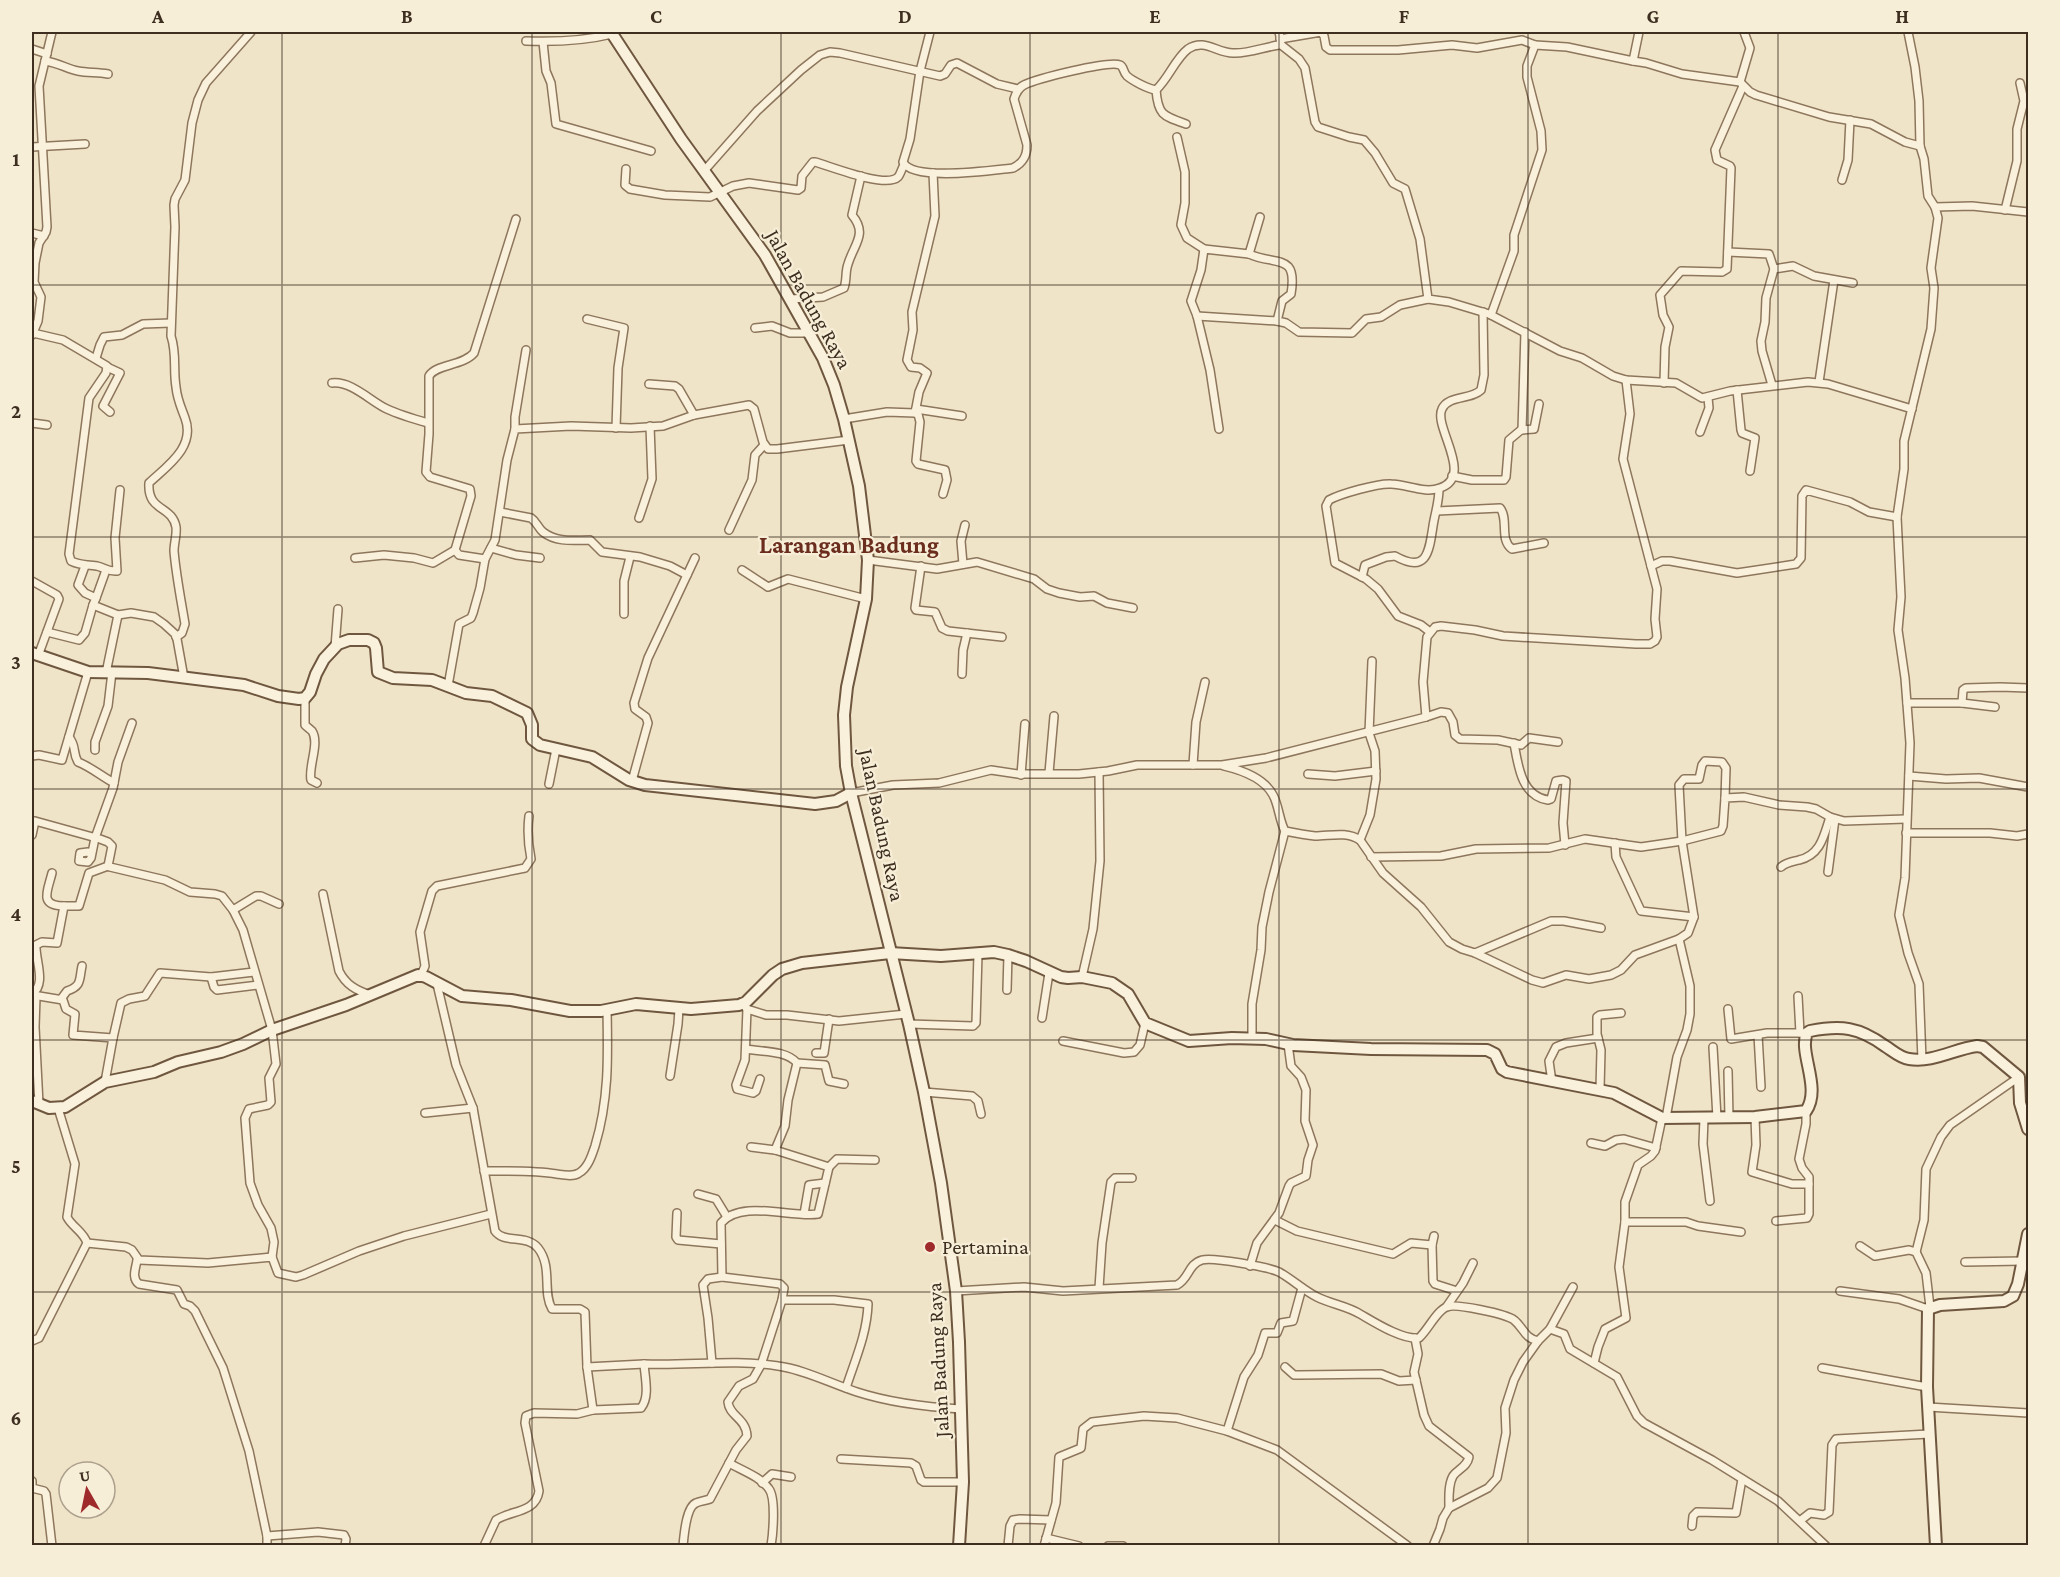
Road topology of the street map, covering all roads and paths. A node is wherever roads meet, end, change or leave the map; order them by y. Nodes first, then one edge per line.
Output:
1 (52, 32) edge
2 (250, 32) edge
3 (930, 32) edge
4 (1639, 32) edge
5 (1744, 32) edge
6 (1908, 32) edge
7 (612, 33) edge
8 (1280, 38) edge
9 (526, 41) dead end
10 (543, 42) junction
11 (1535, 45) junction
12 (32, 49) edge
13 (46, 58) junction
14 (1633, 61) junction
15 (920, 71) junction
16 (108, 74) dead end
17 (2020, 83) dead end
18 (1742, 84) junction
19 (1018, 89) junction
20 (1156, 90) junction
21 (1850, 120) junction
22 (1186, 124) dead end
23 (1177, 137) dead end
24 (85, 144) dead end
25 (1920, 146) junction
26 (32, 147) edge
27 (41, 147) junction
28 (651, 151) dead end
29 (904, 165) junction
30 (626, 169) dead end
31 (704, 171) junction
32 (933, 173) junction
33 (861, 176) junction
34 (1842, 180) dead end
35 (721, 192) junction
36 (1935, 207) junction
37 (2005, 210) junction
38 (2028, 212) edge
39 (1260, 217) dead end
40 (516, 219) dead end
41 (32, 233) edge
42 (44, 236) junction
43 (1204, 249) junction
44 (1728, 252) junction
45 (1249, 254) junction
46 (33, 265) edge
47 (1774, 269) junction
48 (1834, 280) junction
49 (1852, 283) dead end
50 (791, 299) junction
51 (1428, 299) junction
52 (1483, 312) junction
53 (1491, 315) junction
54 (1197, 316) junction
55 (587, 319) dead end
56 (1277, 321) junction
57 (171, 323) junction
58 (755, 328) dead end
59 (1525, 332) junction
60 (809, 333) junction
61 (32, 334) edge
62 (526, 350) dead end
63 (96, 358) junction
64 (107, 367) junction
65 (1626, 380) junction
66 (1819, 382) junction
67 (332, 383) dead end
68 (1664, 383) junction
69 (649, 384) dead end
70 (1772, 385) junction
71 (1737, 390) junction
72 (1708, 398) junction
73 (1539, 404) dead end
74 (1912, 409) junction
75 (916, 411) junction
76 (110, 412) dead end
77 (694, 415) junction
78 (962, 416) dead end
79 (844, 419) junction
80 (32, 423) edge
81 (428, 423) junction
82 (47, 424) dead end
83 (650, 426) junction
84 (616, 428) junction
85 (515, 429) junction
86 (1218, 429) dead end
87 (1521, 430) junction
88 (1700, 432) dead end
89 (849, 440) junction
90 (764, 445) junction
91 (1750, 471) dead end
92 (1452, 476) junction
93 (1439, 489) junction
94 (120, 490) dead end
95 (943, 494) dead end
96 (1437, 511) junction
97 (500, 512) junction
98 (1897, 517) junction
99 (639, 518) dead end
100 (965, 525) dead end
101 (729, 530) dead end
102 (1544, 543) dead end
103 (491, 549) junction
104 (455, 550) junction
105 (630, 557) junction
106 (355, 558) dead end
107 (540, 558) dead end
108 (695, 558) dead end
109 (485, 559) junction
110 (868, 560) junction
111 (963, 564) junction
112 (85, 566) junction
113 (921, 566) junction
114 (1651, 566) junction
115 (106, 570) junction
116 (742, 570) dead end
117 (687, 575) junction
118 (1362, 577) junction
119 (32, 581) edge
120 (866, 599) junction
121 (94, 601) junction
122 (1133, 608) dead end
123 (338, 609) dead end
124 (624, 614) dead end
125 (118, 615) junction
126 (47, 632) junction
127 (1430, 632) junction
128 (967, 633) junction
129 (1002, 637) dead end
130 (176, 638) junction
131 (335, 647) junction
132 (35, 655) edge
133 (1372, 661) dead end
134 (88, 672) junction
135 (109, 673) junction
136 (962, 674) dead end
137 (184, 678) junction
138 (1205, 682) dead end
139 (448, 686) junction
140 (2028, 688) edge
141 (305, 698) junction
142 (1907, 703) junction
143 (1962, 703) junction
144 (1995, 706) dead end
145 (1054, 716) dead end
146 (1426, 717) junction
147 (132, 723) dead end
148 (1025, 724) dead end
149 (1369, 733) junction
150 (69, 736) junction
151 (1558, 742) dead end
152 (1514, 743) junction
153 (556, 749) junction
154 (95, 750) dead end
155 (32, 756) edge
156 (1193, 765) junction
157 (1222, 765) junction
158 (1376, 771) junction
159 (1099, 772) junction
160 (1049, 773) junction
161 (1308, 774) dead end
162 (1021, 775) junction
163 (1909, 776) junction
164 (632, 781) junction
165 (114, 783) junction
166 (317, 783) dead end
167 (549, 784) dead end
168 (2028, 787) edge
169 (851, 793) junction
170 (1725, 798) junction
171 (529, 816) dead end
172 (1832, 818) junction
173 (1906, 819) junction
174 (1286, 831) junction
175 (1906, 833) junction
176 (2028, 834) edge
177 (32, 835) edge
178 (95, 837) junction
179 (1360, 840) junction
180 (1682, 841) junction
181 (1615, 843) junction
182 (1564, 845) junction
183 (91, 854) dead end
184 (1371, 857) junction
185 (108, 866) junction
186 (1781, 867) dead end
187 (1828, 872) dead end
188 (52, 873) dead end
189 (323, 894) dead end
190 (279, 903) dead end
191 (64, 906) junction
192 (233, 910) junction
193 (1694, 917) junction
194 (1601, 928) dead end
195 (1679, 939) junction
196 (890, 953) junction
197 (1475, 953) junction
198 (978, 954) junction
199 (1008, 955) junction
200 (82, 966) dead end
201 (254, 972) junction
202 (1049, 973) junction
203 (421, 975) junction
204 (211, 977) junction
205 (1082, 977) junction
206 (437, 984) junction
207 (258, 985) junction
208 (1007, 990) dead end
209 (34, 995) edge
210 (370, 995) junction
211 (1798, 996) dead end
212 (62, 999) junction
213 (745, 1007) junction
214 (679, 1009) junction
215 (1728, 1009) dead end
216 (607, 1010) junction
217 (1621, 1012) dead end
218 (1042, 1018) dead end
219 (829, 1019) junction
220 (908, 1019) junction
221 (1144, 1023) junction
222 (272, 1030) junction
223 (1804, 1033) junction
224 (1758, 1035) junction
225 (113, 1038) junction
226 (1598, 1038) junction
227 (1252, 1039) junction
228 (1063, 1041) dead end
229 (1288, 1044) junction
230 (1713, 1047) dead end
231 (746, 1049) junction
232 (816, 1053) dead end
233 (1922, 1060) junction
234 (797, 1063) junction
235 (1728, 1071) dead end
236 (670, 1076) dead end
237 (2019, 1077) junction
238 (760, 1079) dead end
239 (105, 1082) junction
240 (1552, 1082) junction
241 (844, 1084) dead end
242 (1761, 1087) dead end
243 (1600, 1089) junction
244 (924, 1092) junction
245 (35, 1103) edge
246 (58, 1108) junction
247 (473, 1108) junction
248 (1806, 1111) junction
249 (425, 1113) dead end
250 (981, 1114) dead end
251 (1755, 1116) junction
252 (1664, 1118) junction
253 (1704, 1118) junction
254 (1723, 1118) junction
255 (2028, 1129) edge
256 (1591, 1143) dead end
257 (751, 1147) dead end
258 (1656, 1148) junction
259 (775, 1150) junction
260 (875, 1160) dead end
261 (829, 1167) junction
262 (484, 1171) junction
263 (1132, 1178) dead end
264 (825, 1183) junction
265 (1809, 1184) junction
266 (698, 1194) dead end
267 (1710, 1201) dead end
268 (677, 1213) dead end
269 (491, 1214) junction
270 (804, 1214) junction
271 (727, 1217) junction
272 (1275, 1220) junction
273 (1776, 1221) dead end
274 (1625, 1222) junction
275 (1741, 1232) dead end
276 (2028, 1234) edge
277 (1434, 1236) dead end
278 (87, 1243) junction
279 (721, 1244) junction
280 (1432, 1245) junction
281 (1860, 1246) dead end
282 (1917, 1251) junction
283 (272, 1257) junction
284 (137, 1260) junction
285 (2023, 1261) junction
286 (1965, 1262) dead end
287 (1473, 1263) dead end
288 (1250, 1266) junction
289 (722, 1277) junction
290 (1573, 1287) dead end
291 (1099, 1288) junction
292 (1302, 1288) junction
293 (956, 1291) junction
294 (1457, 1291) junction
295 (1840, 1291) dead end
296 (783, 1300) junction
297 (1447, 1306) junction
298 (1932, 1307) junction
299 (1550, 1329) junction
300 (1415, 1338) junction
301 (32, 1341) edge
302 (1538, 1341) junction
303 (1594, 1363) junction
304 (644, 1364) junction
305 (712, 1364) junction
306 (761, 1365) junction
307 (1285, 1367) dead end
308 (587, 1368) junction
309 (1822, 1368) dead end
310 (1416, 1380) junction
311 (1927, 1387) junction
312 (846, 1388) junction
313 (1928, 1407) junction
314 (962, 1409) junction
315 (593, 1410) junction
316 (2028, 1413) edge
317 (1227, 1431) junction
318 (1929, 1434) junction
319 (841, 1459) dead end
320 (729, 1463) junction
321 (791, 1477) dead end
322 (1742, 1479) junction
323 (32, 1481) edge
324 (963, 1482) junction
325 (762, 1483) junction
326 (1449, 1508) junction
327 (1801, 1520) junction
328 (1051, 1521) junction
329 (1692, 1526) dead end
330 (267, 1536) junction
331 (1045, 1542) edge
332 (52, 1545) edge
333 (267, 1545) edge
334 (345, 1545) edge
335 (484, 1545) edge
336 (683, 1545) edge
337 (771, 1545) edge
338 (959, 1545) edge
339 (1008, 1545) edge
340 (1079, 1545) edge
341 (1108, 1545) edge
342 (1123, 1545) edge
343 (1408, 1545) edge
344 (1433, 1545) edge
345 (1826, 1545) edge
346 (1936, 1545) edge

1 - 13 street
2 - 57 street
3 - 15 street
4 - 14 street
5 - 18 street
6 - 25 street
7 - 10 street
7 - 31 street, Jalan Badung Raya
8 - 11 street
8 - 20 street
8 - 51 street
9 - 10 street
10 - 28 street
11 - 14 street
11 - 53 street
12 - 13 street
13 - 16 street
13 - 27 street
14 - 18 street
15 - 19 street
15 - 29 street
15 - 31 street
17 - 37 street
18 - 21 street
18 - 44 street
19 - 20 street
19 - 32 street
20 - 22 street
21 - 25 street
21 - 34 street
23 - 43 street
24 - 27 street
25 - 36 street
26 - 27 street
27 - 42 street
29 - 32 street
29 - 33 street
30 - 35 street
31 - 35 street, Jalan Badung Raya
32 - 75 street
33 - 35 street
33 - 50 street
35 - 50 street, Jalan Badung Raya
36 - 37 street
36 - 74 street
37 - 38 street
39 - 45 street
40 - 81 street
41 - 42 street
42 - 46 street
43 - 45 street
43 - 54 street
44 - 47 street
44 - 68 street
45 - 56 street
46 - 61 street
47 - 48 street
47 - 70 street
48 - 49 street
48 - 66 street
50 - 60 street, Jalan Badung Raya
51 - 52 street
51 - 56 street
52 - 53 street
52 - 92 street
53 - 59 street
54 - 56 street
54 - 86 street
55 - 84 street
57 - 63 street
57 - 130 street
58 - 60 street
59 - 65 street
59 - 87 street
60 - 79 street, Jalan Badung Raya
61 - 63 street
62 - 85 street
63 - 64 street
64 - 76 street
64 - 112 street
65 - 68 street
65 - 114 street
66 - 70 street
66 - 74 street
67 - 81 street
68 - 72 street
69 - 77 street
70 - 71 street
71 - 72 street
71 - 91 street
72 - 88 street
73 - 87 street
74 - 98 street
75 - 78 street
75 - 79 street
75 - 95 street
77 - 83 street
77 - 90 street
79 - 89 street, Jalan Badung Raya
80 - 82 street
81 - 104 street
83 - 84 street
83 - 99 street
84 - 85 street
85 - 97 street
87 - 92 street
89 - 90 street
89 - 110 street, Jalan Badung Raya
90 - 101 street
92 - 93 street
93 - 96 street
93 - 118 street
94 - 115 street
96 - 102 street
96 - 118 street
97 - 103 street
97 - 105 street
98 - 114 street
98 - 142 street
100 - 111 street
103 - 107 street
103 - 109 street
104 - 106 street
104 - 109 street
105 - 117 street
105 - 124 street
108 - 117 street
109 - 139 street
110 - 113 street
110 - 120 street, Jalan Badung Raya
111 - 113 street
111 - 122 street
112 - 115 street
112 - 121 street
113 - 128 street
114 - 127 street
115 - 121 street
116 - 120 street
117 - 164 street
118 - 127 street
119 - 126 street
120 - 169 street, Jalan Badung Raya
121 - 125 street
121 - 126 street
123 - 131 street
125 - 130 street
125 - 135 street
126 - 132 street
127 - 146 street
128 - 129 street
128 - 136 street
130 - 137 street
131 - 139 street
131 - 141 street
132 - 134 street
133 - 149 street
134 - 135 street
134 - 150 street
135 - 137 street
135 - 154 street
137 - 141 street
138 - 156 street
139 - 153 street
140 - 143 street
141 - 166 street
142 - 143 street
142 - 163 street
143 - 144 street
145 - 160 street
146 - 149 street
146 - 152 street
147 - 165 street
148 - 162 street
149 - 157 street
149 - 158 street
150 - 155 street
150 - 165 street
151 - 152 street
152 - 182 street
153 - 164 street
153 - 167 street
156 - 157 street
156 - 159 street
157 - 174 street
158 - 161 street
158 - 179 street
159 - 160 street
159 - 205 street
160 - 162 street
162 - 169 street
163 - 168 street
163 - 173 street
164 - 169 street
165 - 178 street
169 - 196 street, Jalan Badung Raya
170 - 172 street
170 - 180 street
170 - 180 street
171 - 203 street
172 - 173 street
172 - 186 street
172 - 187 street
173 - 175 street
174 - 179 street
174 - 227 street
175 - 176 street
175 - 233 street
177 - 178 street
178 - 183 street
178 - 185 street
179 - 184 street
180 - 181 street
180 - 193 street
181 - 182 street
181 - 193 street
182 - 184 street
184 - 197 street
185 - 191 street
185 - 192 street
188 - 191 street
189 - 210 street
190 - 192 street
191 - 209 street
192 - 201 street
193 - 195 street
194 - 197 street
195 - 197 street
195 - 252 street
196 - 198 street
196 - 213 street
196 - 220 street, Jalan Badung Raya
198 - 199 street
198 - 220 street
199 - 202 street
199 - 208 street
200 - 212 street
201 - 204 street
201 - 207 street
202 - 205 street
202 - 218 street
203 - 206 street
203 - 210 street
204 - 207 street
204 - 225 street
205 - 221 street
206 - 216 street
206 - 247 street
207 - 222 street
209 - 212 street
209 - 245 street
210 - 222 street
211 - 223 street
212 - 225 street
213 - 214 street
213 - 219 street
213 - 231 street
214 - 216 street
214 - 236 street
215 - 224 street
216 - 262 street
217 - 226 street
219 - 220 street
219 - 232 street
220 - 244 street, Jalan Badung Raya
221 - 227 street
221 - 228 street
222 - 239 street
222 - 283 street
223 - 224 street
223 - 233 street
223 - 248 street
224 - 242 street
225 - 239 street
226 - 240 street
226 - 243 street
227 - 229 street
229 - 240 street
229 - 272 street
230 - 254 street
231 - 234 street
231 - 238 street
233 - 237 street
234 - 241 street
234 - 259 street
235 - 254 street
237 - 255 street
237 - 282 street
239 - 246 street
240 - 243 street
243 - 252 street
244 - 250 street
244 - 293 street, Jalan Badung Raya
245 - 246 street
246 - 278 street
247 - 249 street
247 - 262 street
248 - 251 street
248 - 265 street
251 - 254 street
251 - 265 street
252 - 253 street
252 - 258 street
253 - 254 street
253 - 267 street
256 - 258 street
257 - 259 street
258 - 274 street
259 - 261 street
260 - 261 street
261 - 264 street
262 - 269 street
263 - 291 street
264 - 270 street
264 - 270 street
265 - 273 street
266 - 271 street
268 - 279 street
269 - 283 street
269 - 308 street
270 - 271 street
271 - 279 street
272 - 280 street
272 - 288 street
274 - 275 street
274 - 303 street
276 - 285 street
277 - 280 street
278 - 284 street
278 - 301 street
279 - 289 street
280 - 294 street
281 - 282 street
282 - 298 street
283 - 284 street
284 - 330 street
285 - 286 street
285 - 298 street
287 - 294 street
288 - 291 street
288 - 292 street
289 - 296 street
289 - 305 street
290 - 299 street
291 - 293 street
292 - 300 street
292 - 317 street
293 - 314 street, Jalan Badung Raya
294 - 297 street
295 - 298 street
296 - 306 street
296 - 312 street
297 - 300 street
297 - 302 street
298 - 311 street
299 - 302 street
299 - 303 street
300 - 310 street
302 - 326 street
303 - 322 street
304 - 305 street
304 - 308 street
304 - 315 street
305 - 306 street
306 - 312 street
306 - 320 street
307 - 310 street
308 - 315 street
309 - 311 street
310 - 326 street
311 - 313 street
312 - 314 street
313 - 316 street
313 - 318 street
314 - 324 street, Jalan Badung Raya
315 - 335 street
317 - 328 street
317 - 343 street
318 - 327 street
318 - 346 street
319 - 324 street
320 - 325 street
320 - 336 street
321 - 325 street
322 - 327 street
322 - 329 street
323 - 332 street
324 - 338 street, Jalan Badung Raya
325 - 337 street
326 - 344 street
327 - 345 street
328 - 331 street
328 - 339 street
330 - 333 street
330 - 334 street
331 - 340 street
341 - 342 street

